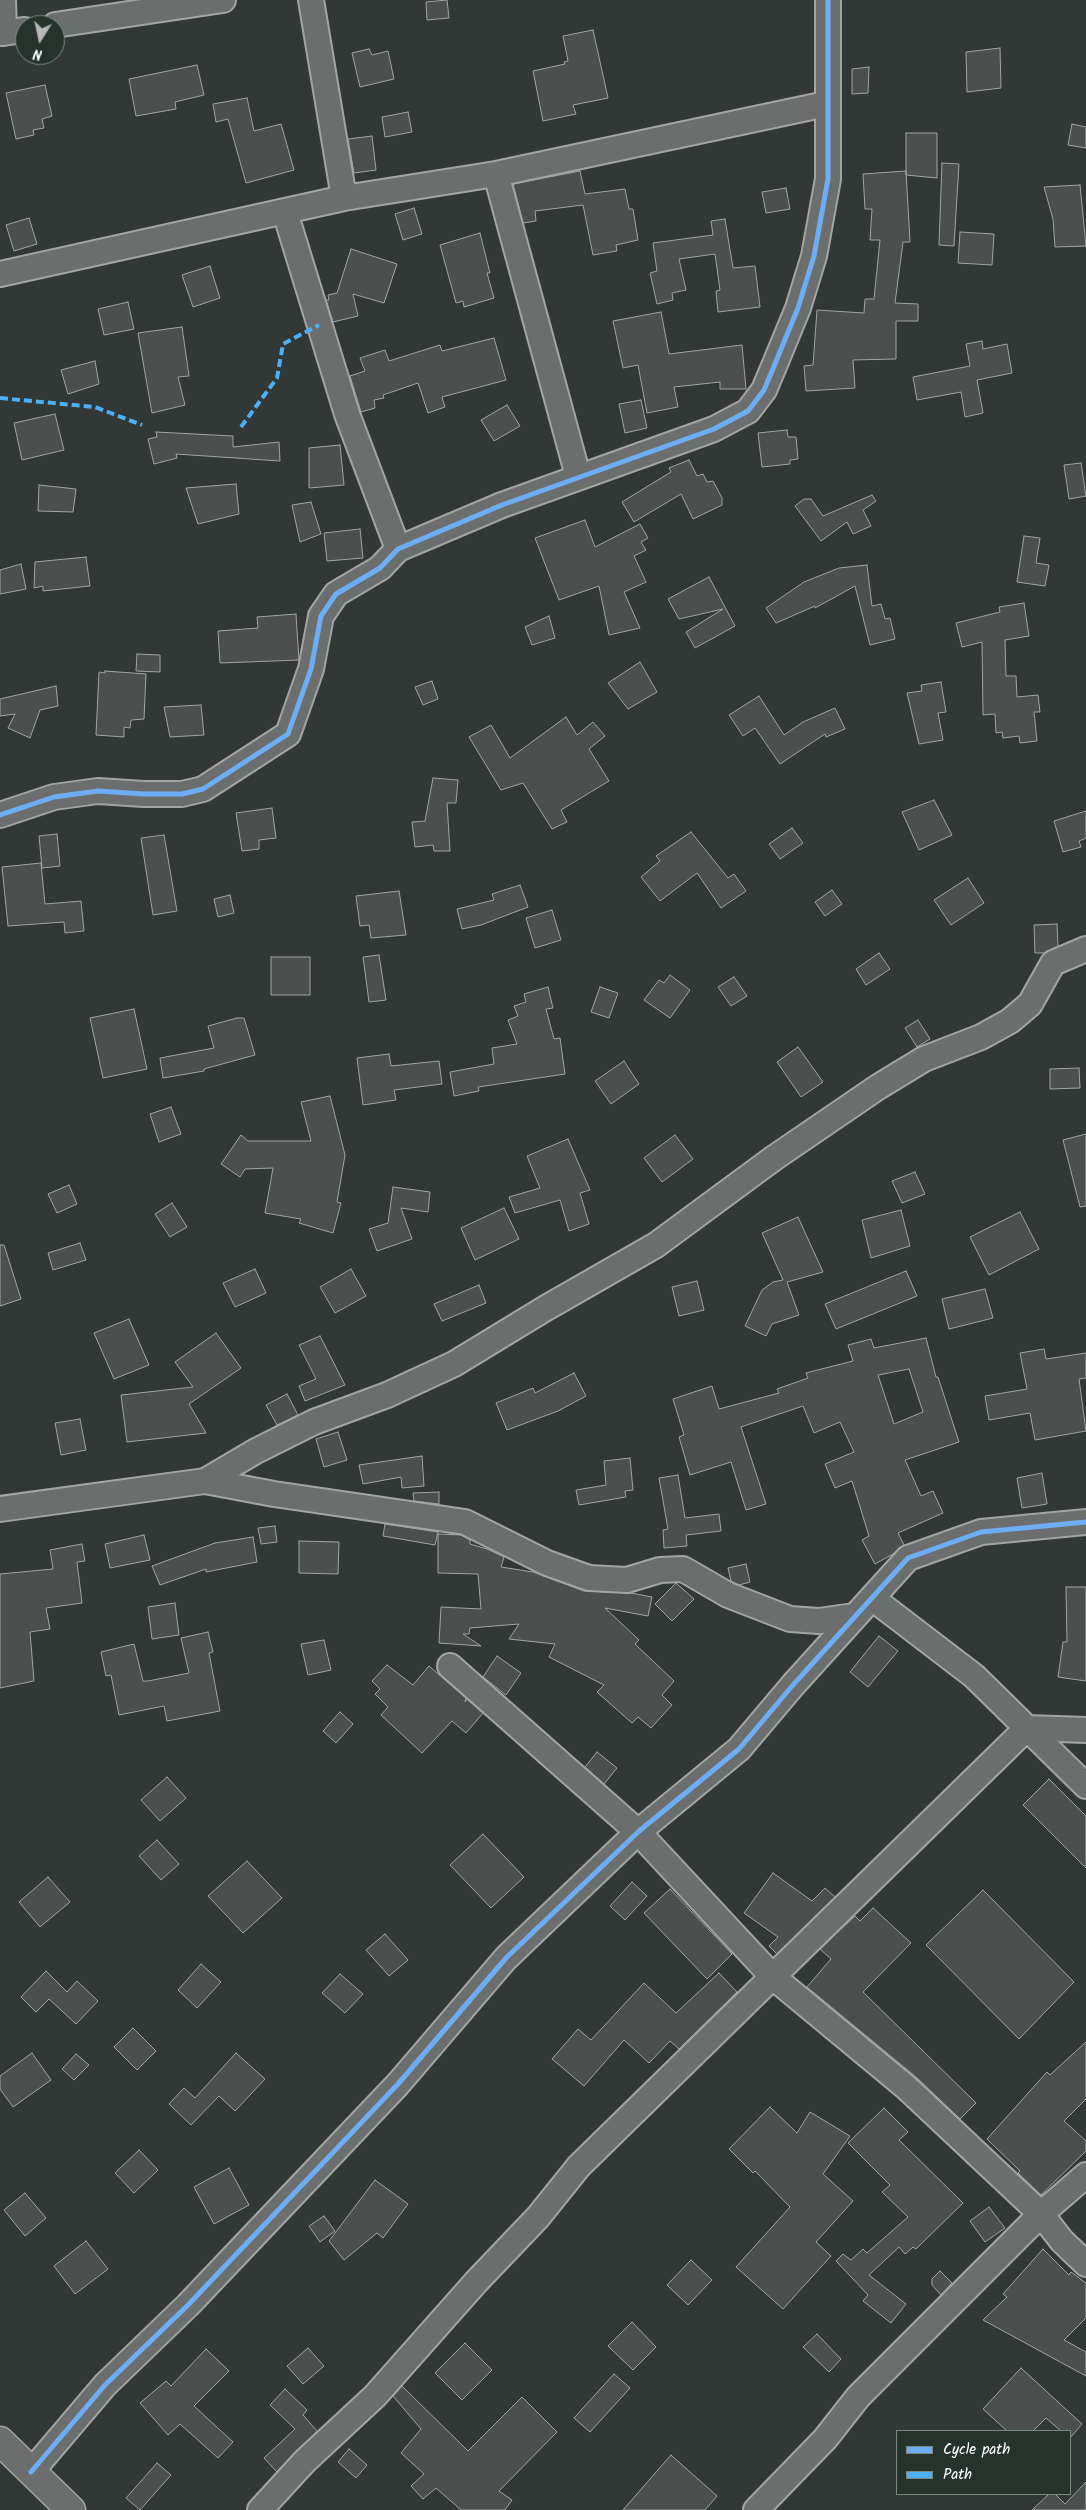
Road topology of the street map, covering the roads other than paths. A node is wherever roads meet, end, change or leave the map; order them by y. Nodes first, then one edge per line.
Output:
1 (4, 0) edge
2 (223, 0) edge
3 (311, 0) edge
4 (828, 0) edge
5 (65, 24) edge
6 (10, 32) edge
7 (826, 104) junction
8 (496, 174) junction
9 (344, 198) junction
10 (284, 212) junction
11 (0, 274) edge
12 (578, 476) junction
13 (398, 549) junction
14 (0, 815) edge
15 (1086, 949) edge
16 (205, 1482) junction
17 (0, 1509) edge
18 (1086, 1522) edge
19 (872, 1598) junction
20 (854, 1616) junction
21 (450, 1666) dead end
22 (1027, 1728) junction
23 (1086, 1730) edge
24 (1086, 1786) edge
25 (638, 1832) junction
26 (773, 1977) junction
27 (1086, 2174) edge
28 (1041, 2214) junction
29 (1086, 2264) edge
30 (0, 2441) edge
31 (31, 2472) junction
32 (61, 2507) edge
33 (260, 2510) edge
34 (756, 2510) edge

1 - 6 street
2 - 5 street
3 - 9 street
4 - 7 street
7 - 8 street
7 - 12 street
8 - 9 street
8 - 12 street
9 - 10 street
10 - 11 street
10 - 13 street
12 - 13 street
13 - 14 street
15 - 16 street
16 - 17 street
16 - 20 street
18 - 19 street
19 - 20 street
19 - 22 street
20 - 25 street
21 - 25 street
22 - 23 street
22 - 24 street
22 - 26 street
25 - 26 street
25 - 31 street
26 - 28 street
26 - 33 street
27 - 28 street
28 - 29 street
28 - 34 street
30 - 31 main road
31 - 32 main road

